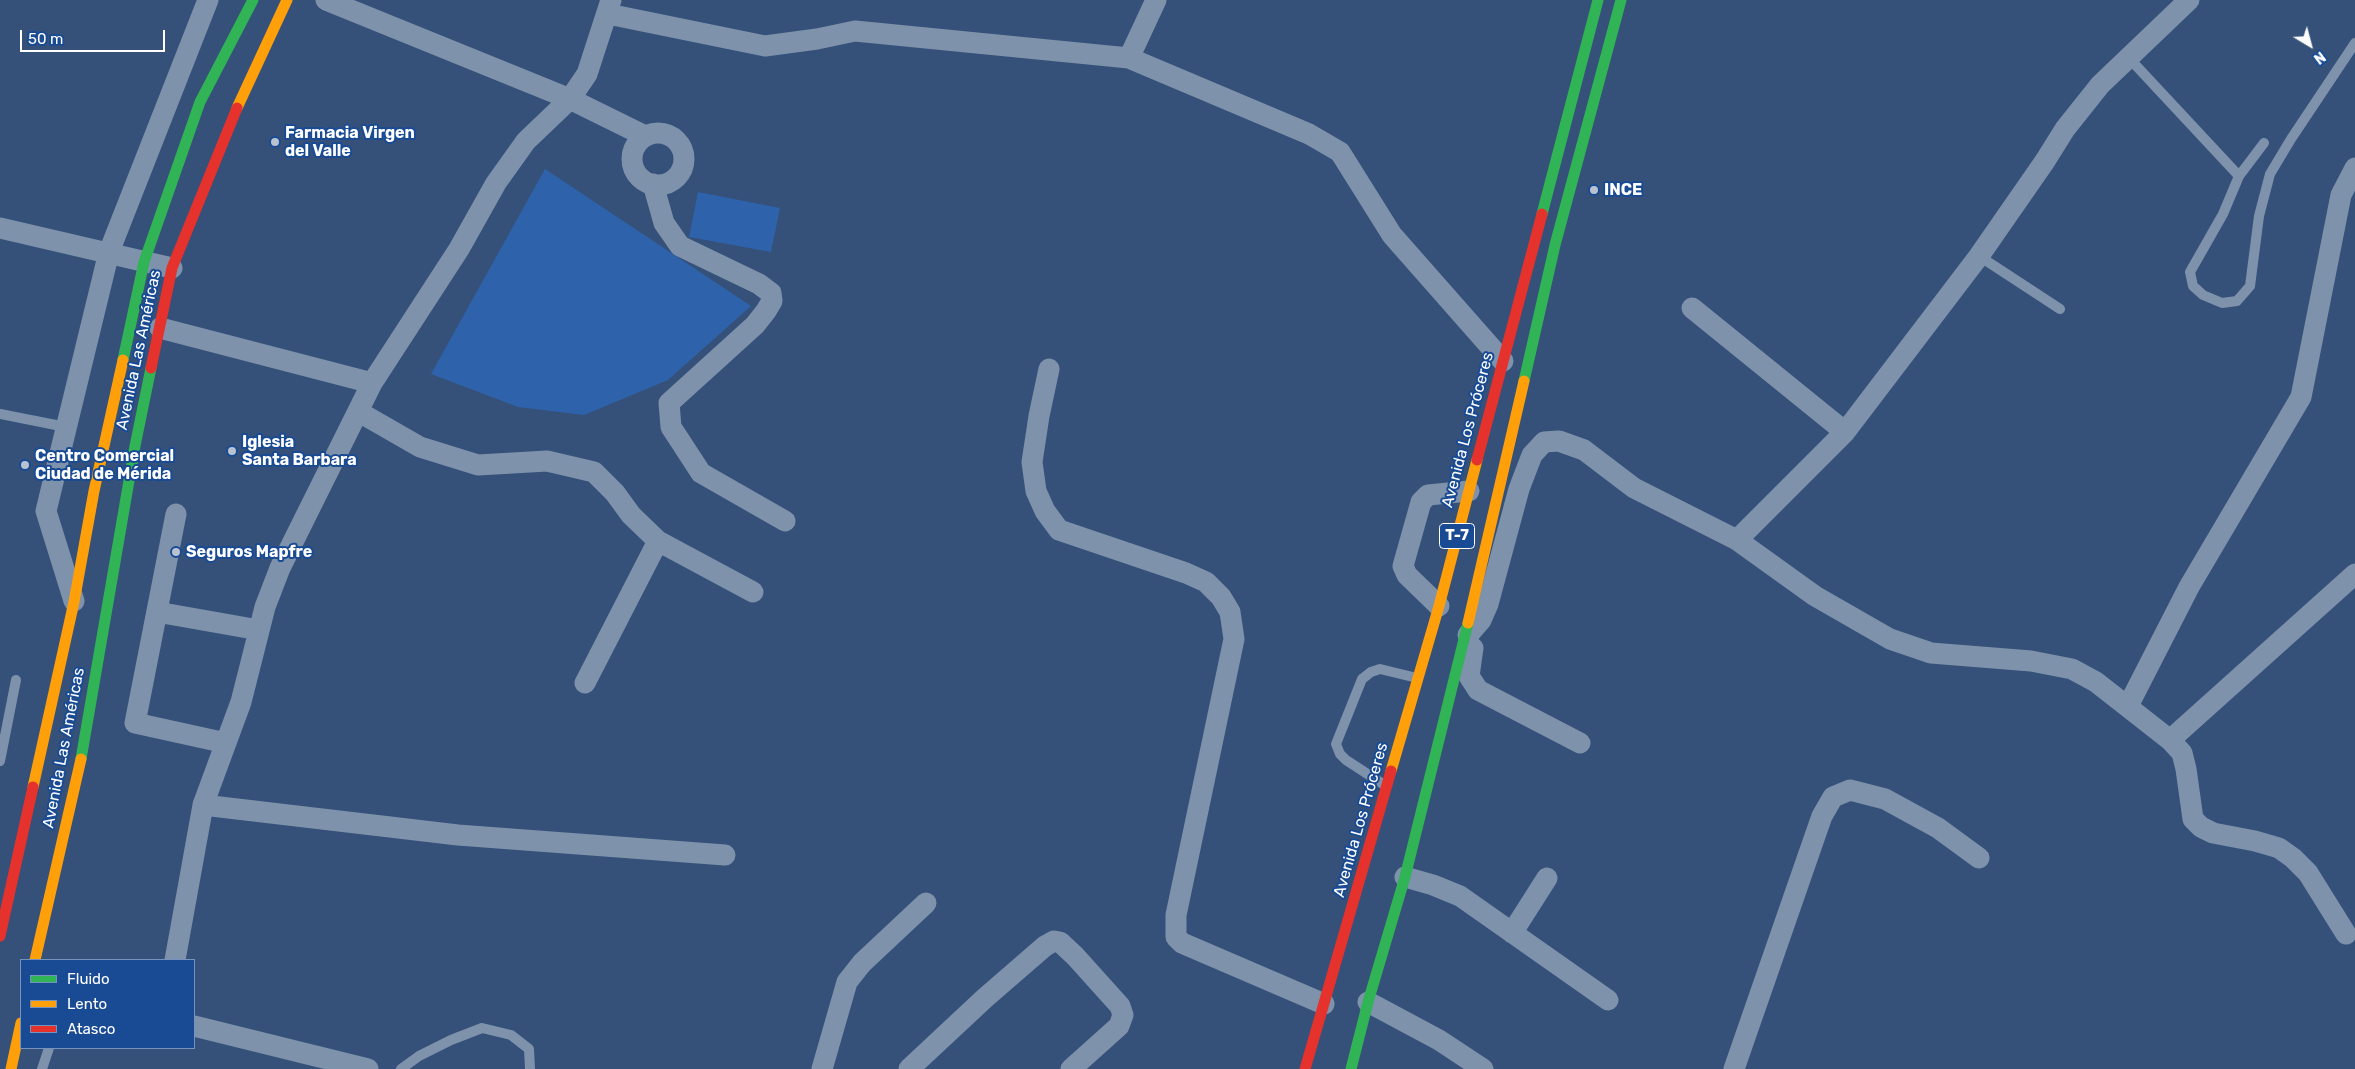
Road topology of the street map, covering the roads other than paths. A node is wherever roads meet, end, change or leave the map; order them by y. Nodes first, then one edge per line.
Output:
1 (208, 0) edge
2 (253, 0) edge
3 (288, 0) edge
4 (326, 0) edge
5 (1156, 0) edge
6 (1598, 0) edge
7 (1621, 0) edge
8 (2189, 0) edge
9 (610, 7) edge
10 (2355, 43) edge
11 (2128, 57) junction
12 (1129, 58) junction
13 (570, 99) junction
14 (644, 136) junction
15 (2264, 143) dead end
16 (2355, 168) edge
17 (2239, 176) junction
18 (653, 184) junction
19 (0, 228) edge
20 (109, 252) junction
21 (1979, 256) junction
22 (144, 262) junction
23 (172, 268) junction
24 (1692, 308) dead end
25 (2060, 309) dead end
26 (160, 328) junction
27 (1503, 361) junction
28 (1049, 369) dead end
29 (372, 383) junction
30 (359, 412) junction
31 (0, 414) edge
32 (66, 427) junction
33 (1845, 432) junction
34 (1469, 491) junction
35 (176, 514) dead end
36 (784, 521) dead end
37 (1737, 540) junction
38 (658, 541) junction
39 (2355, 574) edge
40 (753, 592) dead end
41 (74, 602) junction
42 (1439, 606) junction
43 (157, 612) junction
44 (259, 630) junction
45 (1469, 635) junction
46 (1418, 678) junction
47 (16, 680) dead end
48 (585, 683) dead end
49 (2128, 706) junction
50 (2170, 740) junction
51 (226, 743) junction
52 (1580, 743) dead end
53 (0, 761) edge
54 (63, 768) dead end
55 (79, 768) junction
56 (1388, 787) junction
57 (203, 805) junction
58 (724, 855) dead end
59 (1979, 858) dead end
60 (1405, 877) junction
61 (1547, 878) dead end
62 (926, 903) dead end
63 (1512, 933) junction
64 (2346, 934) dead end
65 (0, 936) edge
66 (35, 959) edge
67 (175, 959) edge
68 (1608, 1000) dead end
69 (1368, 1002) junction
70 (1324, 1004) junction
71 (195, 1026) edge
72 (20, 1028) edge
73 (49, 1049) edge
74 (11, 1069) edge
75 (42, 1069) edge
76 (368, 1069) edge
77 (401, 1069) edge
78 (530, 1069) edge
79 (822, 1069) edge
80 (909, 1069) edge
81 (1071, 1069) edge
82 (1306, 1069) edge
83 (1351, 1069) edge
84 (1483, 1069) edge
85 (1734, 1069) edge

1 - 20 street
2 - 22 main road, Avenida Las Américas
3 - 23 main road, Avenida Las Américas
4 - 13 street
5 - 12 street
6 - 27 main road, Avenida Los Próceres / T-7
7 - 45 main road, T-7
8 - 11 street
9 - 12 street
9 - 13 street
10 - 17 lane
11 - 17 lane
11 - 21 street
12 - 27 street
13 - 14 street
13 - 29 street
14 - 18 street
14 - 18 street
15 - 17 lane
16 - 49 street
18 - 36 street
19 - 20 street
20 - 22 street
20 - 32 street
21 - 25 lane
21 - 33 street
22 - 23 street
22 - 41 main road, Avenida Las Américas
23 - 26 main road, Avenida Las Américas
24 - 33 street
26 - 29 street
26 - 55 main road, Avenida Las Américas
27 - 34 main road, Avenida Los Próceres / T-7
28 - 70 street
29 - 30 street
30 - 38 street
30 - 44 street
31 - 32 lane
32 - 41 street
33 - 37 street
34 - 42 main road, Avenida Los Próceres / T-7
34 - 42 street
35 - 43 street
37 - 45 street
37 - 49 street
38 - 40 street
38 - 48 street
39 - 50 street
41 - 65 main road, Avenida Las Américas
42 - 46 main road, Avenida Los Próceres / T-7
43 - 44 street
43 - 51 street
44 - 51 street
45 - 52 street
45 - 60 main road, T-7
46 - 56 main road, Avenida Los Próceres / T-7
46 - 56 lane
47 - 53 lane
49 - 50 street
50 - 64 street
51 - 57 street
54 - 55 main road
55 - 66 main road, Avenida Las Américas
56 - 70 main road, Avenida Los Próceres / T-7
57 - 58 street
57 - 67 street
59 - 85 street
60 - 63 street
60 - 69 main road, T-7
61 - 63 street
62 - 79 street
63 - 68 street
69 - 83 main road, T-7
69 - 84 street
70 - 82 main road, Avenida Los Próceres / T-7
71 - 76 street
72 - 74 main road
73 - 75 lane
77 - 78 lane
80 - 81 street

